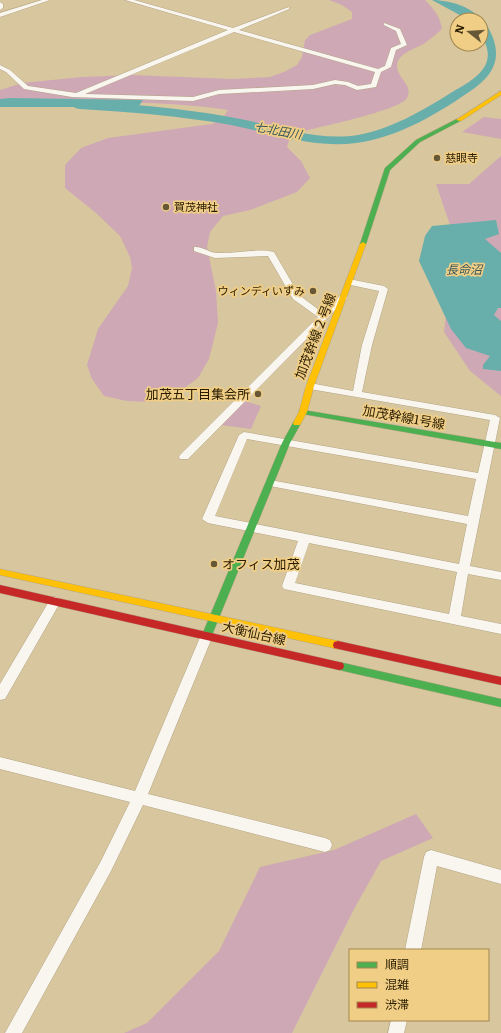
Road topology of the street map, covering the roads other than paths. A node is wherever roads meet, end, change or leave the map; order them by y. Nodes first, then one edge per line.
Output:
1 (47, 0) edge
2 (128, 0) edge
3 (0, 4) edge
4 (0, 8) edge
5 (287, 8) dead end
6 (0, 15) edge
7 (386, 24) dead end
8 (232, 30) junction
9 (0, 67) edge
10 (378, 71) junction
11 (501, 93) edge
12 (79, 95) junction
13 (197, 249) dead end
14 (349, 282) junction
15 (344, 298) junction
16 (323, 317) junction
17 (310, 386) junction
18 (357, 395) junction
19 (303, 412) junction
20 (286, 443) junction
21 (490, 444) junction
22 (501, 446) edge
23 (184, 457) dead end
24 (482, 477) junction
25 (270, 483) junction
26 (473, 521) junction
27 (252, 527) junction
28 (305, 538) junction
29 (464, 569) junction
30 (0, 572) edge
31 (501, 576) edge
32 (0, 589) edge
33 (55, 601) junction
34 (454, 619) junction
35 (214, 620) junction
36 (501, 630) edge
37 (207, 635) junction
38 (501, 681) edge
39 (0, 695) edge
40 (501, 703) edge
41 (0, 763) edge
42 (139, 799) junction
43 (325, 845) dead end
44 (501, 877) edge
45 (413, 949) edge
46 (399, 1021) edge
47 (13, 1033) edge
48 (396, 1033) edge

1 - 6 street
2 - 8 street
3 - 4 street
5 - 8 street
7 - 10 street
8 - 10 street
8 - 12 street
9 - 12 street
10 - 12 street
11 - 14 street, 加茂幹線２号線
13 - 16 street
14 - 15 street, 加茂幹線２号線
14 - 18 street
15 - 16 street
15 - 17 street, 加茂幹線２号線
16 - 23 street
17 - 18 street
17 - 19 street, 加茂幹線２号線
18 - 21 street
19 - 20 street, 加茂幹線２号線
19 - 21 street, 加茂幹線1号線
20 - 24 street
20 - 25 street, 加茂幹線２号線
20 - 27 street
21 - 22 street, 加茂幹線1号線
21 - 24 street
24 - 26 street
25 - 26 street
25 - 27 street, 加茂幹線２号線
26 - 29 street
27 - 28 street
27 - 35 street, 加茂幹線２号線
28 - 29 street
28 - 34 street
29 - 31 street
29 - 34 street
30 - 35 street, 大衡仙台線
32 - 33 street, 大衡仙台線
33 - 37 street, 大衡仙台線
33 - 39 street
34 - 36 street
35 - 37 street, 加茂幹線２号線
35 - 38 street, 大衡仙台線
37 - 40 street, 大衡仙台線
37 - 42 street
41 - 42 street
42 - 43 street
42 - 47 street
44 - 45 street
46 - 48 street

